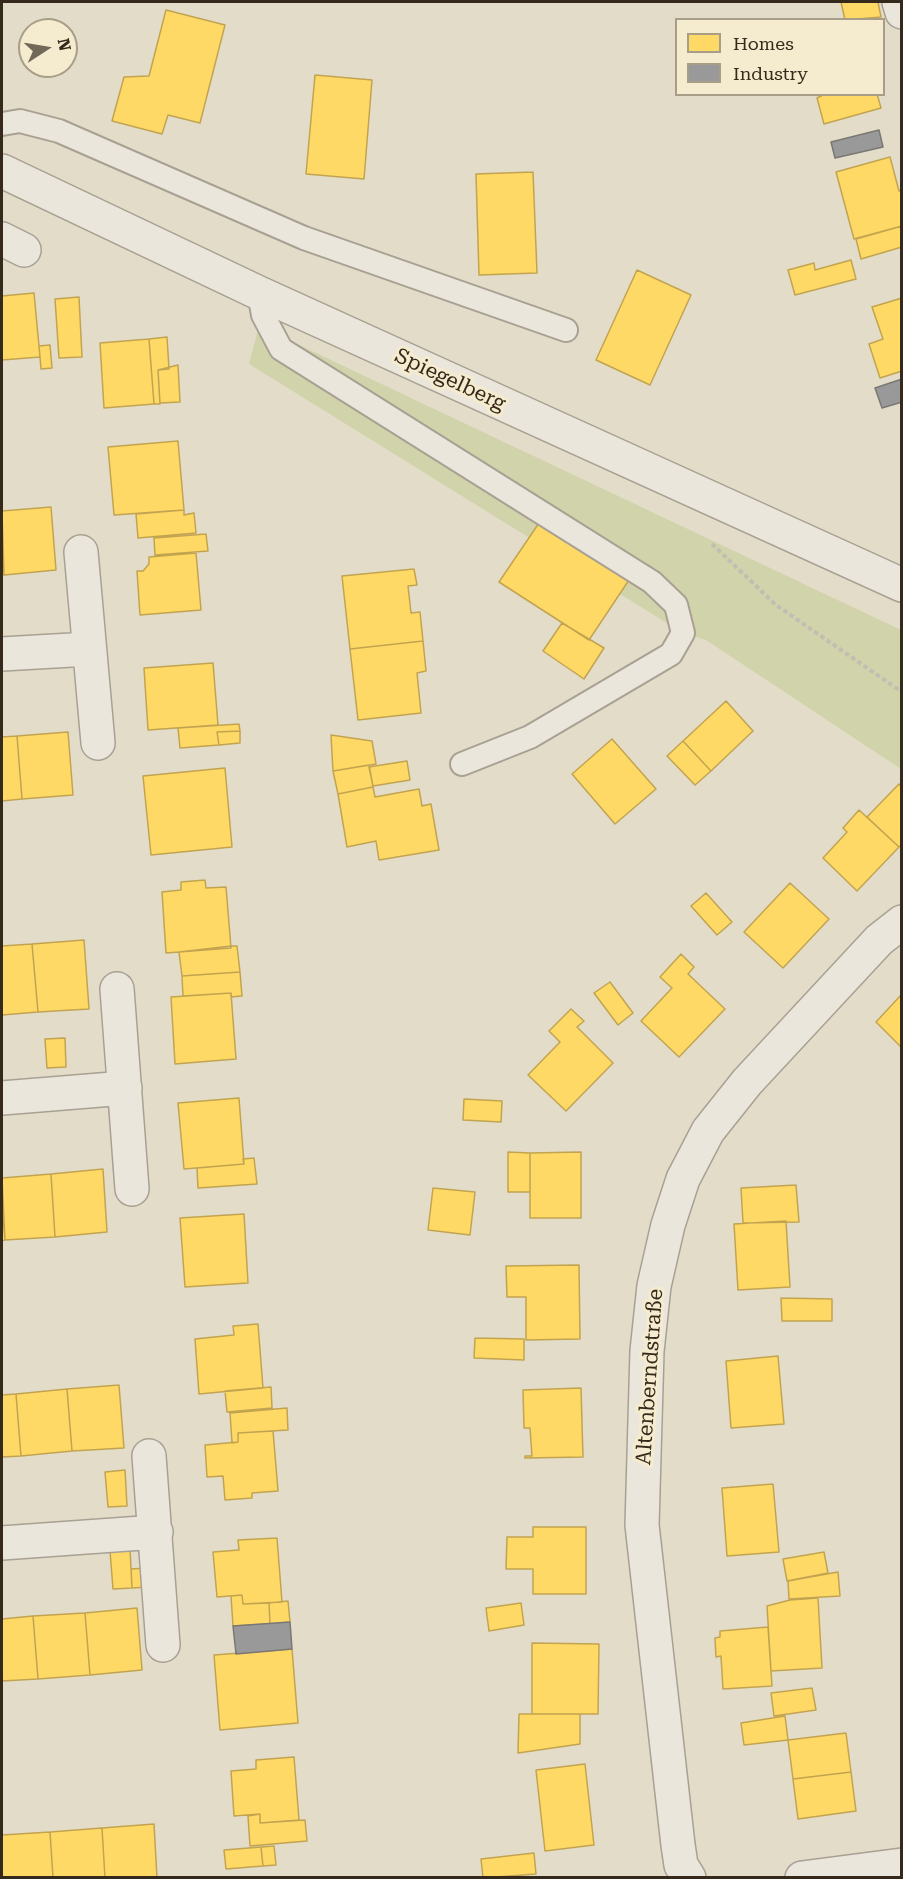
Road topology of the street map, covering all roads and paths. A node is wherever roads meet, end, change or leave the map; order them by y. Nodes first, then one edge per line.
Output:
1 (899, 2) edge
2 (902, 12) edge
3 (2, 124) edge
4 (2, 171) edge
5 (259, 293) junction
6 (566, 330) dead end
7 (709, 541) dead end
8 (81, 552) dead end
9 (902, 585) edge
10 (89, 649) junction
11 (2, 654) edge
12 (902, 692) edge
13 (98, 743) dead end
14 (462, 764) dead end
15 (902, 922) edge
16 (117, 989) dead end
17 (125, 1088) junction
18 (2, 1098) edge
19 (132, 1189) dead end
20 (149, 1455) dead end
21 (156, 1532) junction
22 (2, 1543) edge
23 (163, 1645) dead end
24 (902, 1865) edge
25 (689, 1878) edge
26 (802, 1878) edge

1 - 2 street
3 - 6 lane
4 - 5 street, Spiegelberg
5 - 9 street, Spiegelberg
5 - 14 lane
7 - 12 path
8 - 10 street
10 - 11 street
10 - 13 street
15 - 25 street, Altenberndstraße
16 - 17 street
17 - 18 street
17 - 19 street
20 - 21 street
21 - 22 street
21 - 23 street
24 - 26 street

